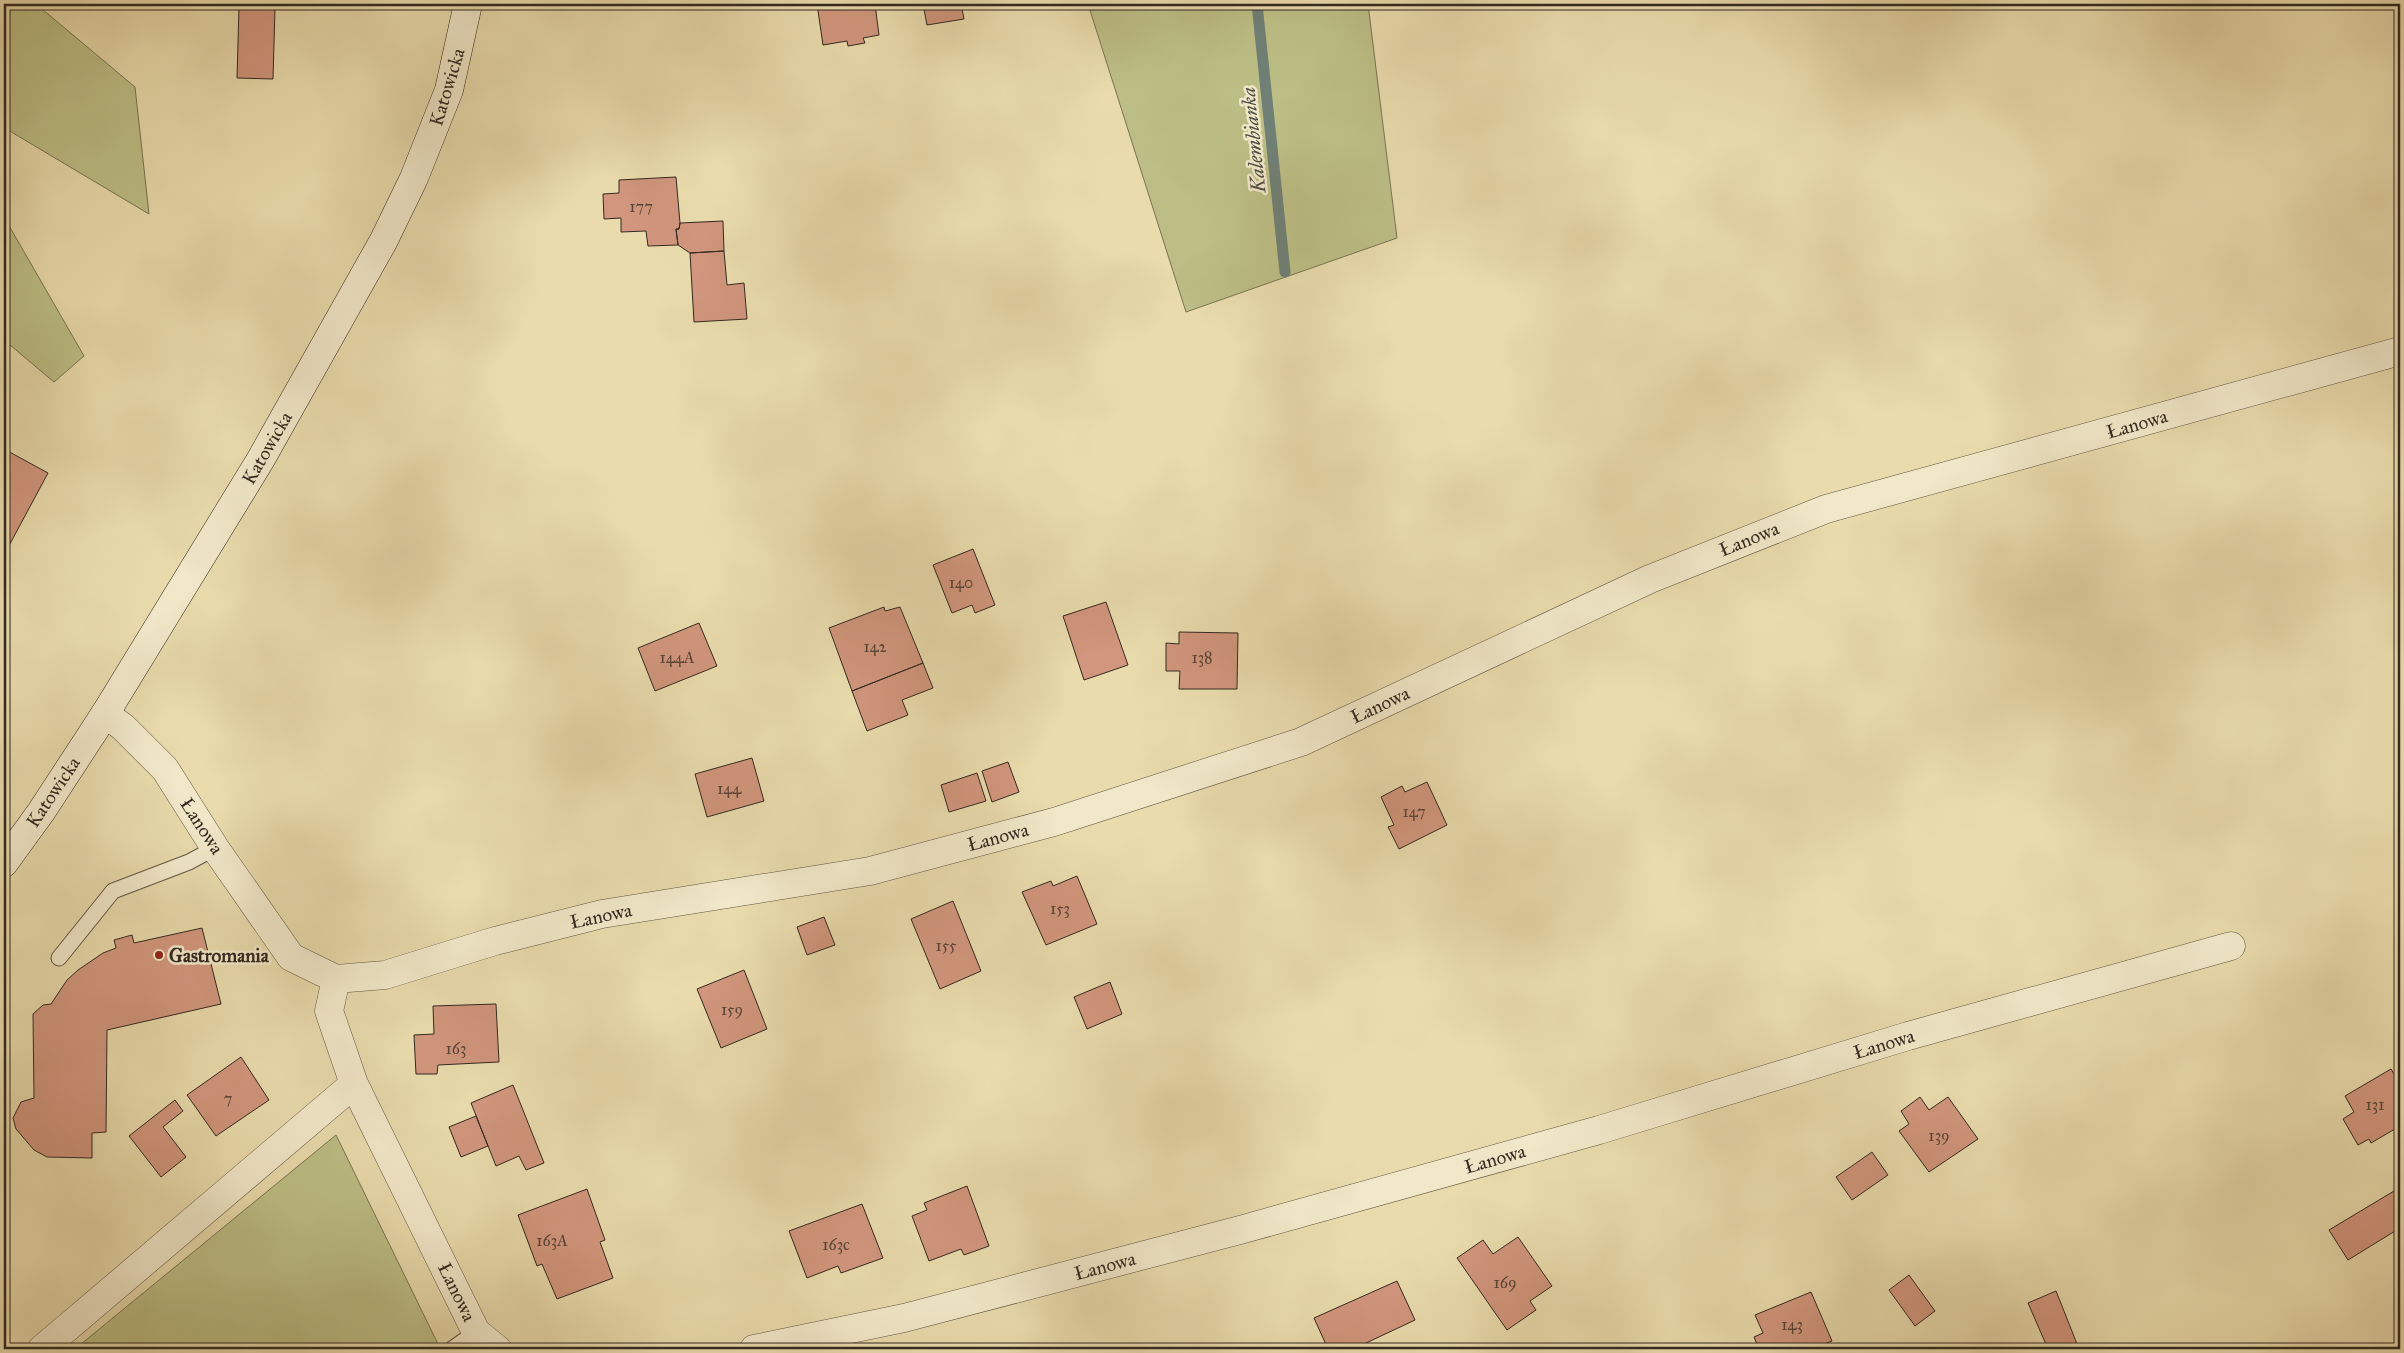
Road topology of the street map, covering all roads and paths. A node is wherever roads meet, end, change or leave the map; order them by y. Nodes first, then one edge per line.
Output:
1 (468, 4) edge
2 (2400, 351) edge
3 (105, 714) junction
4 (215, 848) junction
5 (4, 863) edge
6 (2231, 946) dead end
7 (59, 958) dead end
8 (336, 979) junction
9 (354, 1084) junction
10 (476, 1332) junction
11 (42, 1349) edge
12 (452, 1349) edge
13 (498, 1349) edge
14 (754, 1349) edge

1 - 3 street, Katowicka
2 - 8 street, Łanowa
3 - 4 street, Łanowa
3 - 5 street, Katowicka
4 - 7 lane
4 - 8 street, Łanowa
6 - 14 street, Łanowa
8 - 9 street, Łanowa
9 - 10 street, Łanowa
9 - 11 street
10 - 12 lane
10 - 13 street, Łanowa

